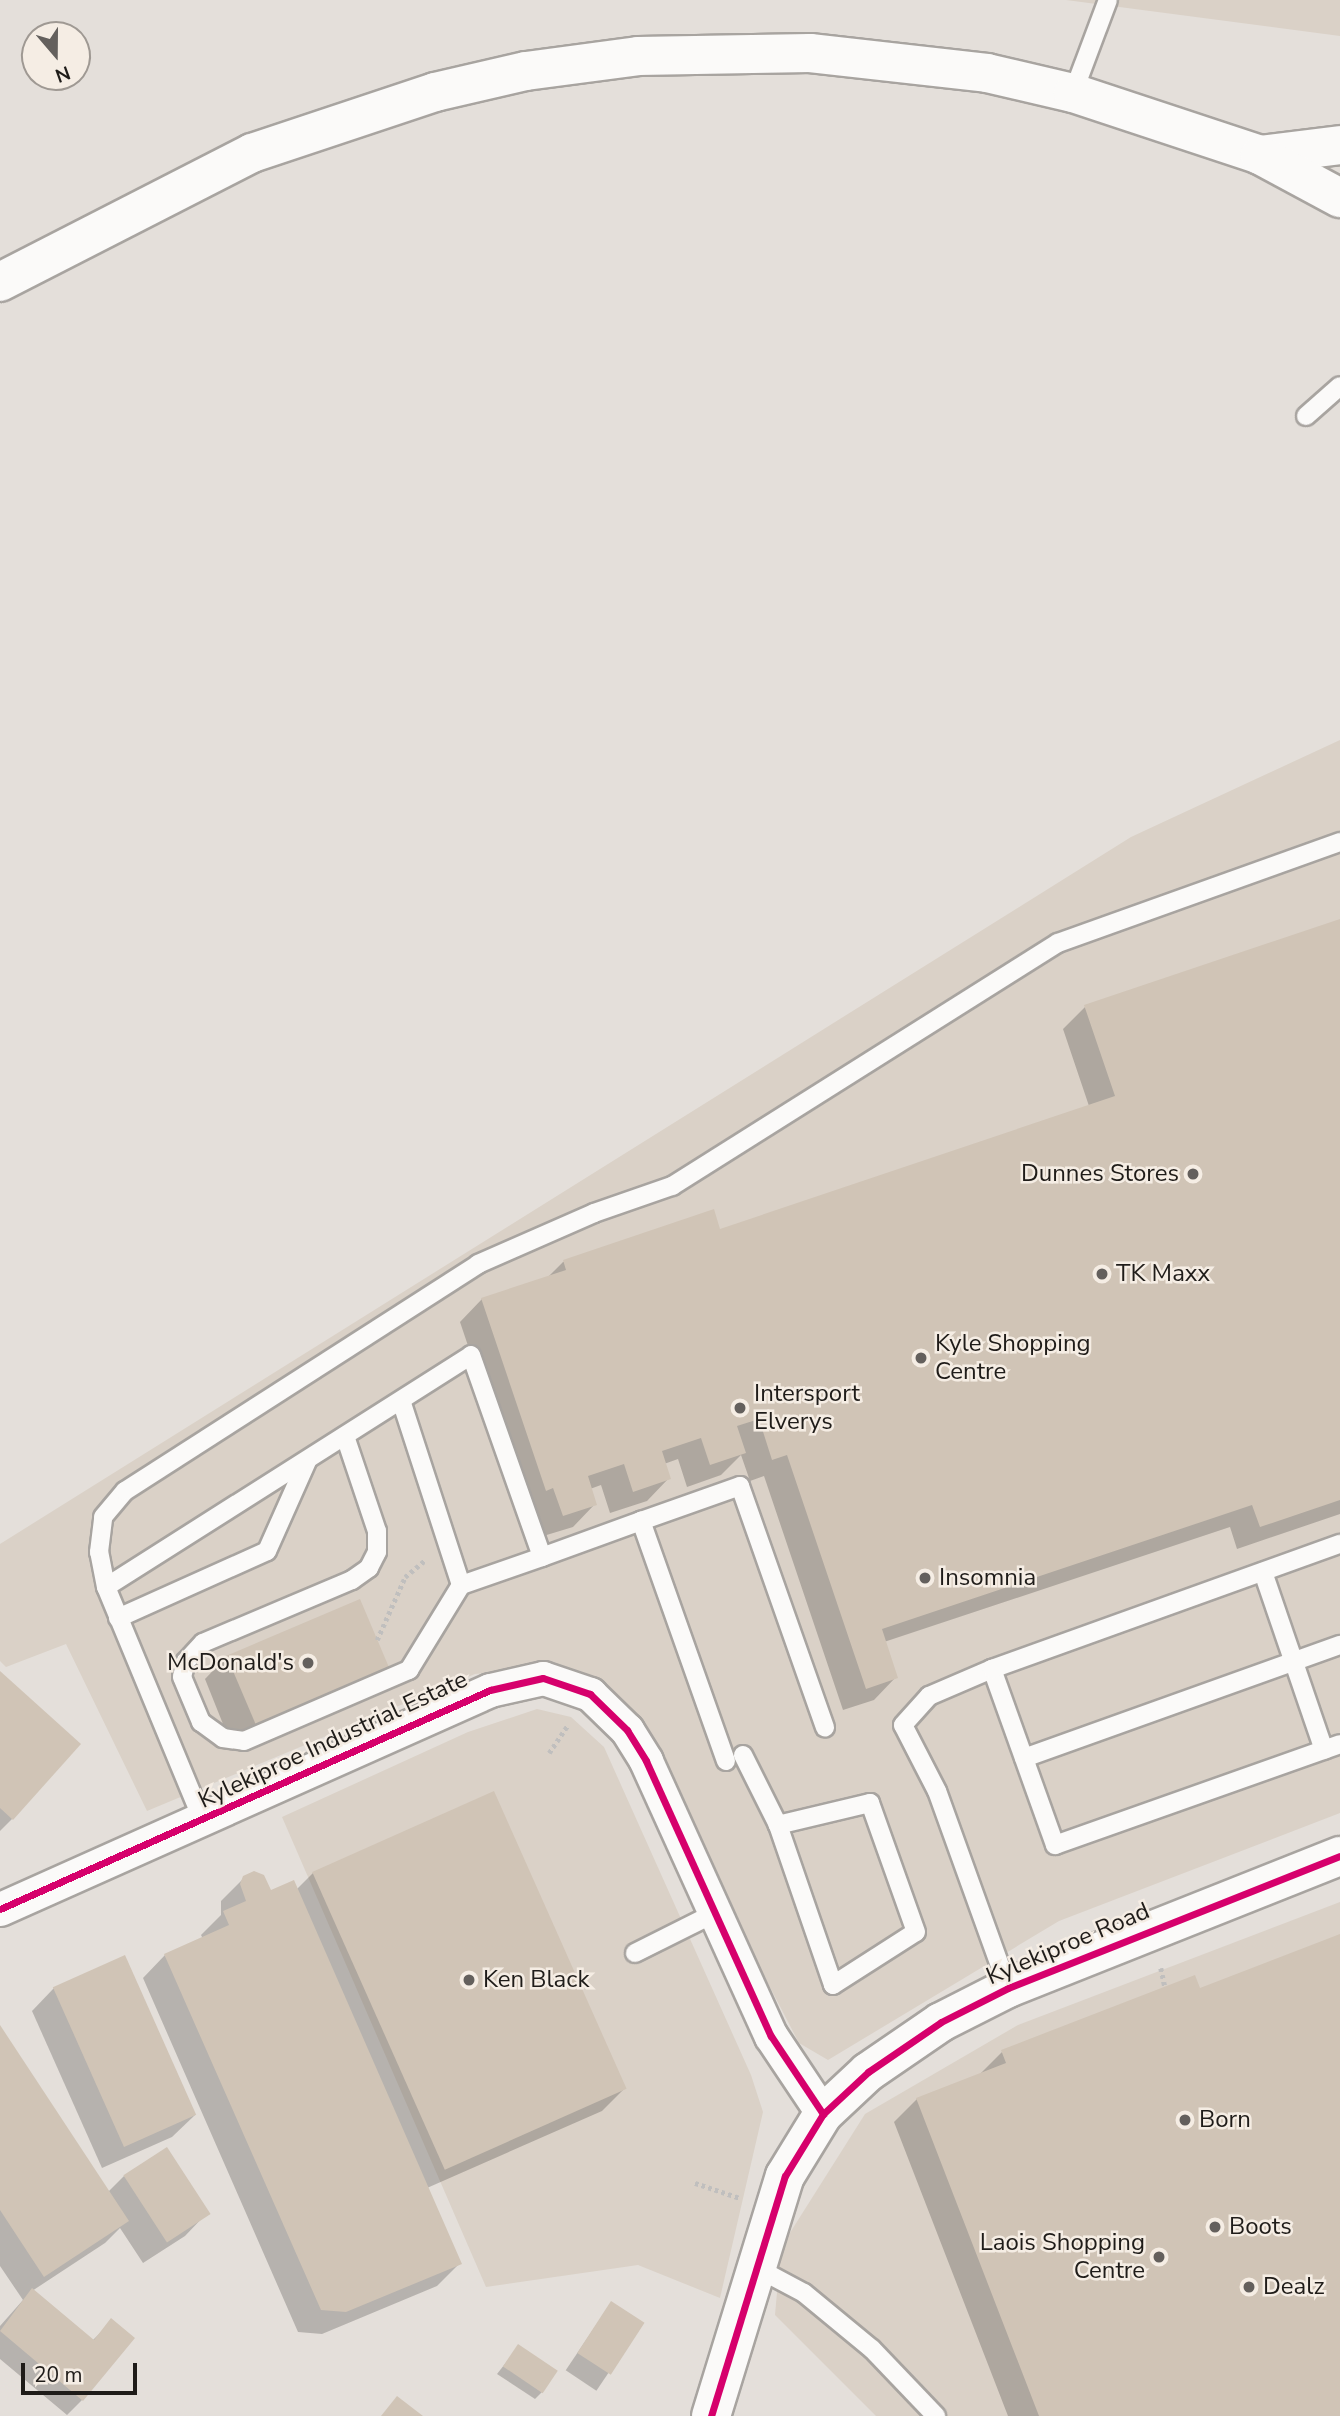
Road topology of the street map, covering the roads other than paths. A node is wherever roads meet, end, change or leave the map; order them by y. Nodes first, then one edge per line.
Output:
1 (1108, 0) edge
2 (1073, 93) junction
3 (1340, 145) edge
4 (1260, 155) junction
5 (1340, 198) edge
6 (0, 282) edge
7 (1340, 386) edge
8 (1306, 416) dead end
9 (1340, 842) edge
10 (401, 1400) junction
11 (345, 1436) junction
12 (307, 1461) junction
13 (641, 1521) junction
14 (1340, 1544) edge
15 (542, 1557) junction
16 (1263, 1572) junction
17 (461, 1585) junction
18 (106, 1587) junction
19 (118, 1618) junction
20 (1340, 1645) edge
21 (1293, 1661) junction
22 (992, 1669) junction
23 (825, 1727) dead end
24 (1332, 1747) edge
25 (1024, 1758) junction
26 (203, 1821) junction
27 (778, 1825) junction
28 (1340, 1856) edge
29 (0, 1909) edge
30 (715, 1913) junction
31 (635, 1953) dead end
32 (1008, 1988) junction
33 (823, 2114) junction
34 (757, 2268) junction
35 (711, 2416) edge
36 (936, 2416) edge

1 - 2 lane
2 - 4 main road
2 - 6 main road
3 - 4 main road
4 - 5 main road
7 - 8 lane
9 - 18 lane
10 - 11 lane
10 - 15 lane
10 - 17 lane
11 - 12 lane
11 - 17 lane
12 - 18 lane
12 - 19 lane
13 - 15 lane
13 - 23 lane
13 - 27 lane
14 - 16 lane
15 - 17 lane
16 - 21 lane
16 - 22 lane
18 - 19 lane
19 - 26 lane
20 - 21 lane
21 - 24 lane
21 - 25 lane
22 - 25 lane
22 - 32 lane
24 - 25 lane
26 - 29 street, Kylekiproe Industrial Estate
26 - 30 street, Kylekiproe Industrial Estate
27 - 27 lane
28 - 32 main road, Kylekiproe Road
30 - 31 lane
30 - 33 street, Kylekiproe Industrial Estate
32 - 33 main road, Kylekiproe Road
33 - 34 main road, Kylekiproe Road
34 - 35 main road, Kylekiproe Road
34 - 36 lane

